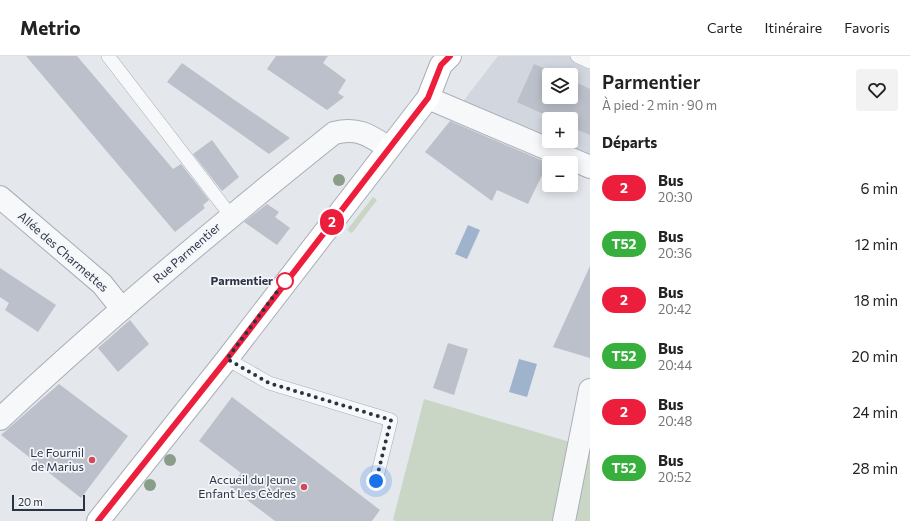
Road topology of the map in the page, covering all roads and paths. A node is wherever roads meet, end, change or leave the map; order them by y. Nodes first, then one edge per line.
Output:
1 (108, 56) edge
2 (450, 56) edge
3 (577, 56) edge
4 (590, 62) edge
5 (428, 98) junction
6 (389, 148) junction
7 (590, 167) edge
8 (0, 198) edge
9 (231, 216) junction
10 (122, 310) junction
11 (227, 359) junction
12 (590, 390) edge
13 (0, 419) edge
14 (376, 481) dead end
15 (98, 521) edge
16 (564, 521) edge

1 - 9 lane
2 - 5 main road
3 - 4 lane
5 - 6 main road
5 - 7 street
6 - 9 street, Rue Parmentier
6 - 11 main road
8 - 10 street, Allée des Charmettes
9 - 10 street, Rue Parmentier
10 - 13 street, Rue Parmentier
11 - 14 lane
11 - 15 main road
12 - 16 street

